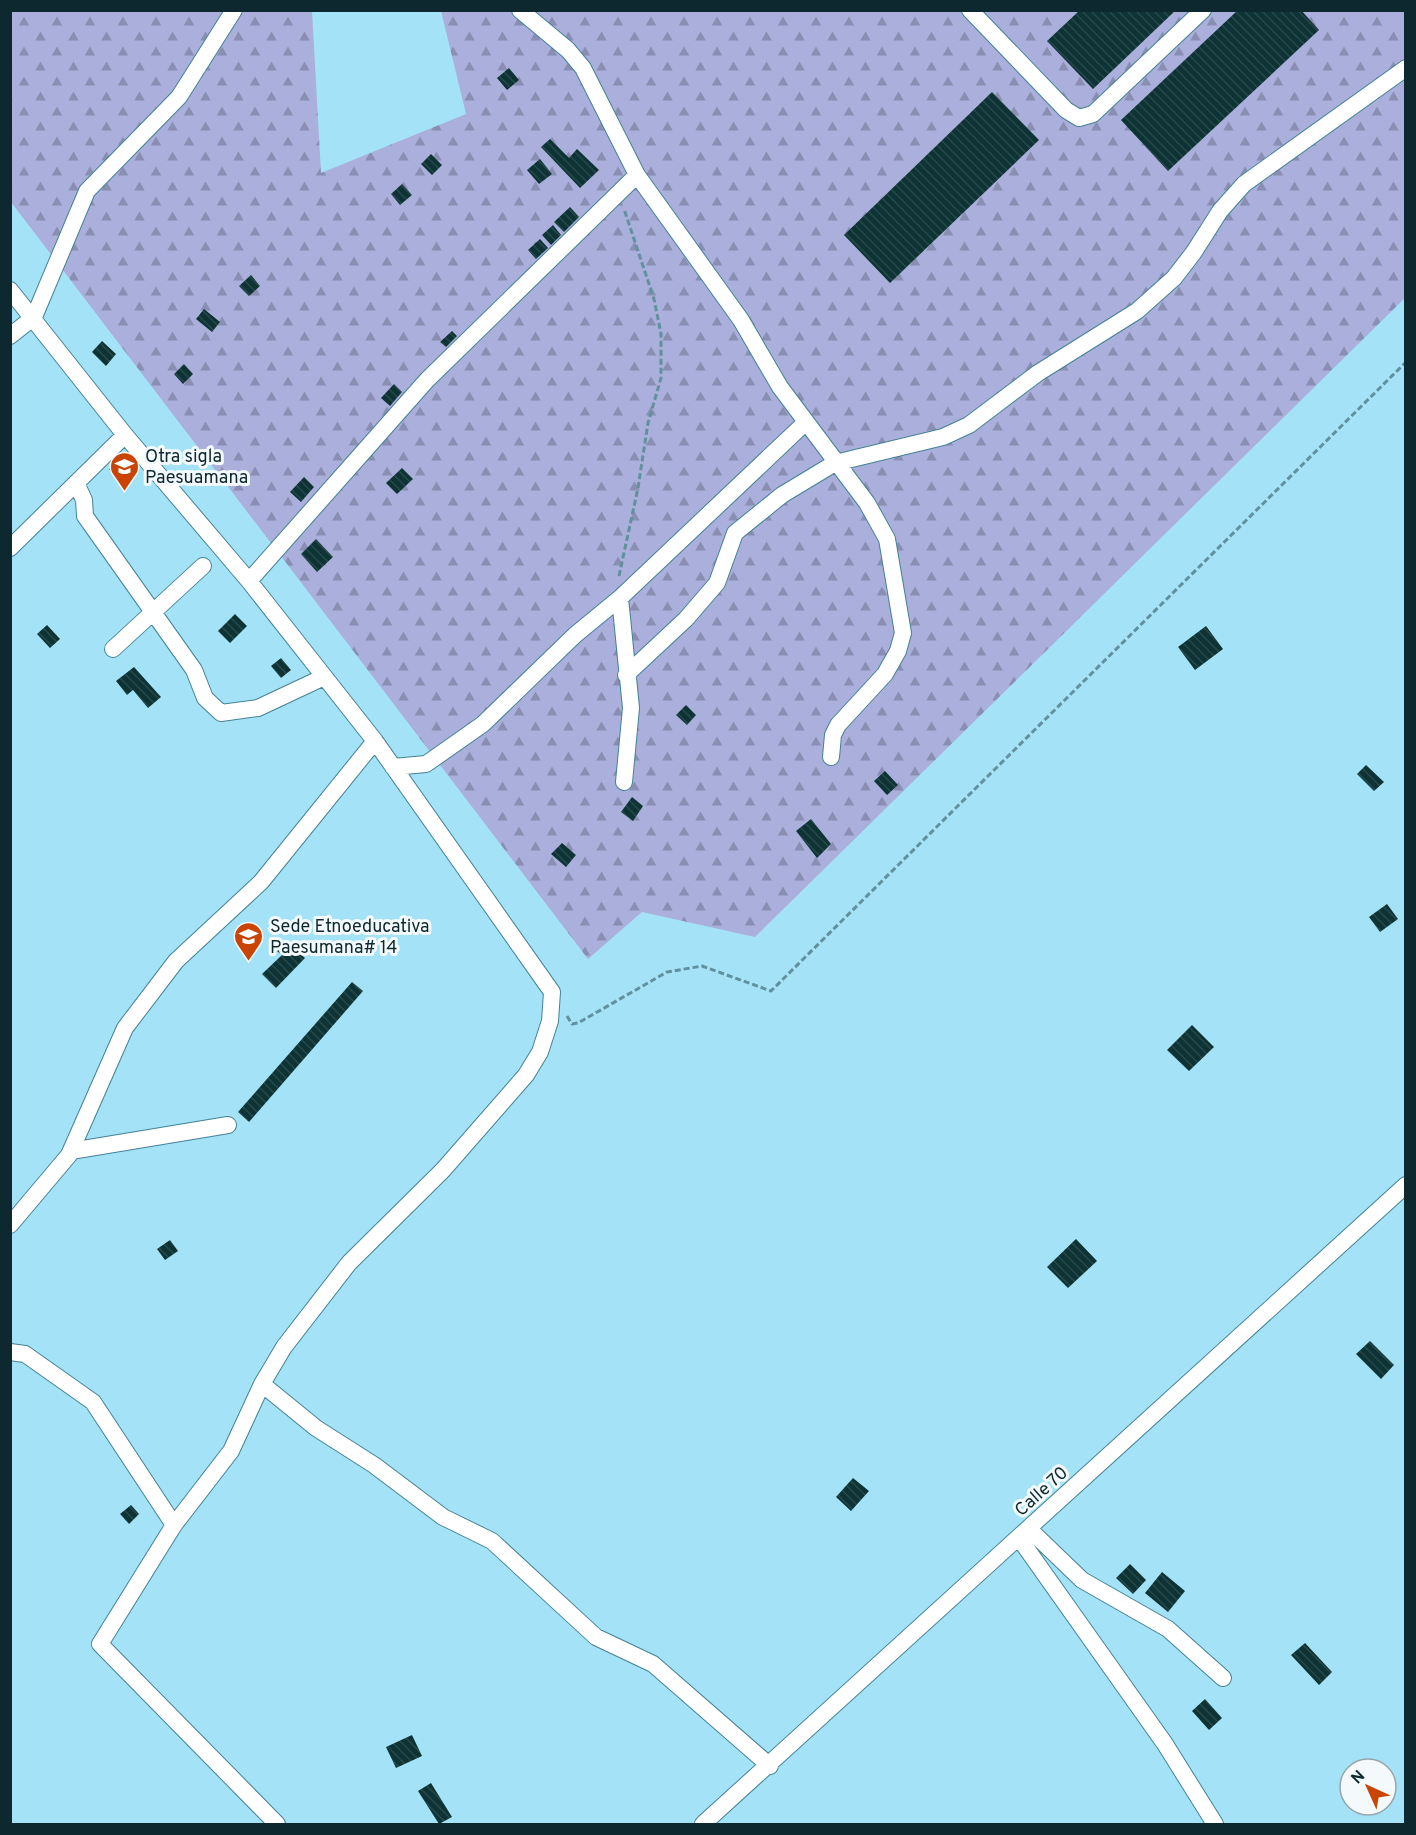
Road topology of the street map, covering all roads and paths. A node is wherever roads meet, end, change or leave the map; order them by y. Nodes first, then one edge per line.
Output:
1 (234, 10) edge
2 (520, 10) edge
3 (970, 10) edge
4 (1203, 10) edge
5 (1406, 68) edge
6 (638, 175) junction
7 (619, 193) junction
8 (10, 290) edge
9 (34, 317) junction
10 (10, 336) edge
11 (1406, 362) edge
12 (806, 422) junction
13 (125, 435) junction
14 (835, 463) junction
15 (76, 483) junction
16 (10, 548) edge
17 (203, 566) dead end
18 (249, 581) junction
19 (620, 598) junction
20 (154, 611) junction
21 (113, 649) dead end
22 (626, 675) junction
23 (324, 677) junction
24 (375, 741) junction
25 (831, 757) dead end
26 (393, 767) junction
27 (624, 782) dead end
28 (552, 992) junction
29 (228, 1125) dead end
30 (71, 1151) junction
31 (1406, 1185) edge
32 (10, 1225) edge
33 (10, 1352) edge
34 (262, 1384) junction
35 (174, 1525) junction
36 (1024, 1533) junction
37 (1223, 1678) dead end
38 (770, 1766) junction
39 (277, 1824) edge
40 (703, 1824) edge
41 (1215, 1824) edge

1 - 9 street
2 - 6 street
3 - 4 street
5 - 14 street
6 - 7 street
6 - 12 street
7 - 18 street
7 - 19 path
8 - 9 street
9 - 10 street
9 - 13 street
11 - 28 path
12 - 14 street
12 - 19 street
13 - 15 street
13 - 18 street
14 - 22 street
14 - 25 street
15 - 16 street
15 - 20 street
17 - 20 street
18 - 23 street
19 - 22 street
19 - 26 street
20 - 21 street
20 - 23 street
22 - 27 street
23 - 24 street
24 - 26 street
24 - 30 street
26 - 28 street
28 - 34 street
29 - 30 street
30 - 32 street
31 - 36 street, Calle 70
33 - 35 street
34 - 35 street
34 - 38 street
35 - 39 street
36 - 37 street
36 - 38 street, Calle 70
36 - 41 street
38 - 40 street, Calle 70

